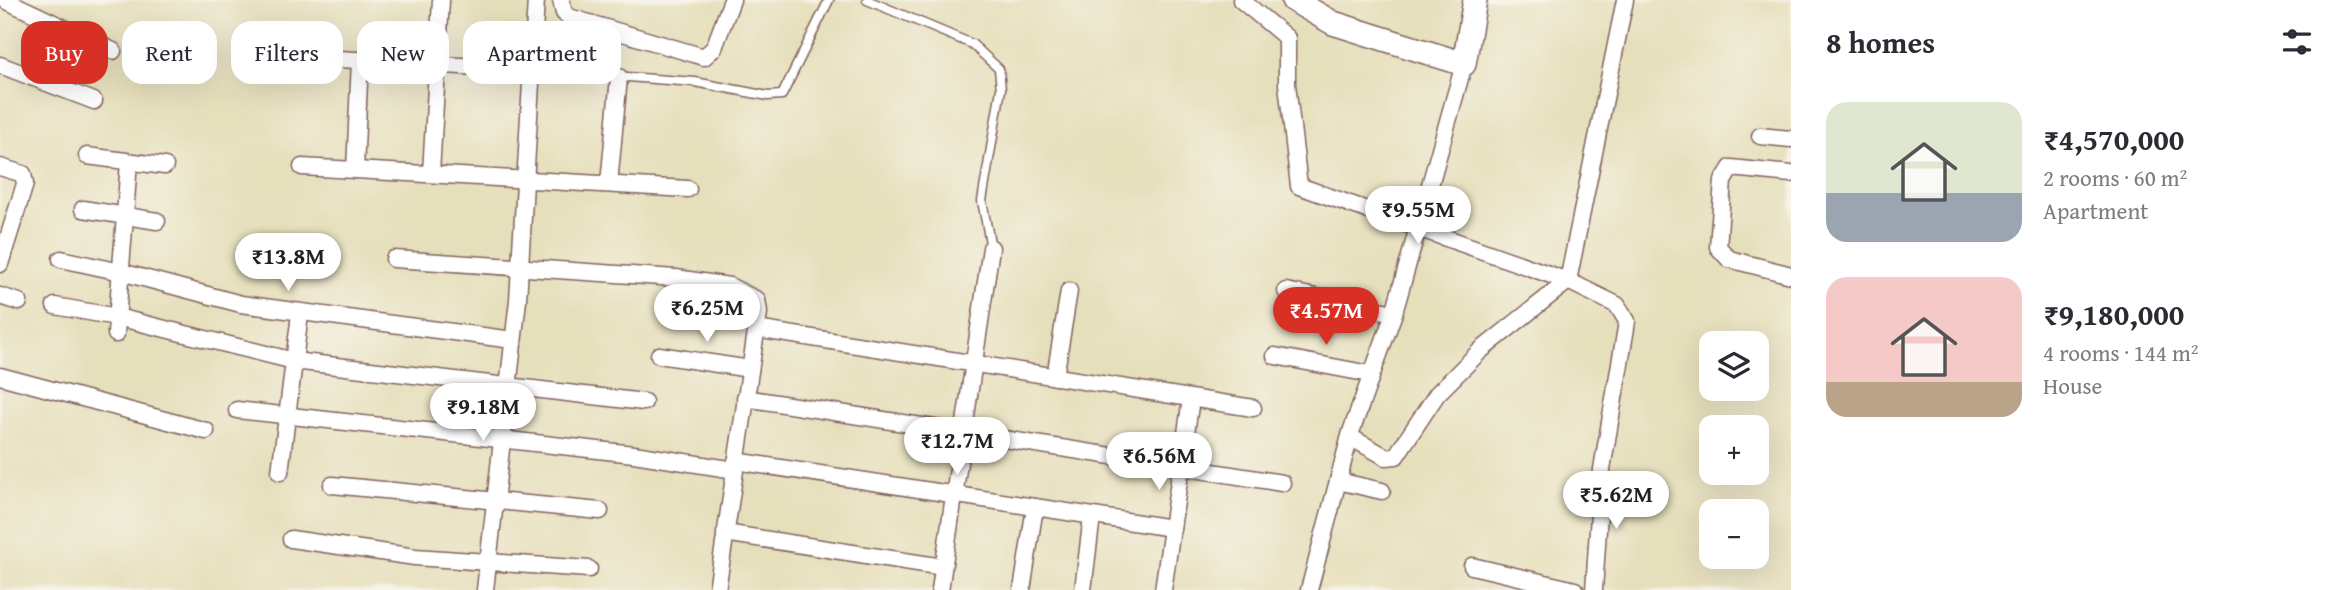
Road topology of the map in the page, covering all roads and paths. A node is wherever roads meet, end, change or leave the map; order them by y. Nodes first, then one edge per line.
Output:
1 (5, 0) edge
2 (441, 0) edge
3 (536, 0) edge
4 (561, 0) edge
5 (732, 0) edge
6 (829, 0) edge
7 (867, 0) edge
8 (1241, 0) edge
9 (1293, 0) edge
10 (1475, 0) edge
11 (1625, 0) edge
12 (440, 21) edge
13 (535, 21) edge
14 (113, 51) dead end
15 (1464, 64) junction
16 (0, 65) edge
17 (621, 76) edge
18 (359, 84) edge
19 (436, 84) edge
20 (531, 84) edge
21 (618, 84) edge
22 (94, 101) dead end
23 (1760, 136) dead end
24 (1791, 139) edge
25 (87, 156) dead end
26 (129, 162) junction
27 (165, 166) dead end
28 (0, 167) edge
29 (302, 167) dead end
30 (355, 170) junction
31 (431, 173) junction
32 (1791, 174) edge
33 (525, 178) junction
34 (609, 184) junction
35 (688, 190) dead end
36 (83, 209) dead end
37 (125, 218) junction
38 (158, 221) dead end
39 (1418, 226) junction
40 (992, 248) joint
41 (394, 259) dead end
42 (61, 260) dead end
43 (0, 264) edge
44 (520, 267) junction
45 (121, 272) junction
46 (1791, 275) edge
47 (1568, 281) junction
48 (1069, 291) dead end
49 (1286, 291) dead end
50 (0, 296) edge
51 (19, 302) dead end
52 (55, 306) dead end
53 (1394, 313) junction
54 (300, 314) junction
55 (117, 317) junction
56 (756, 329) junction
57 (116, 334) dead end
58 (513, 340) junction
59 (659, 355) dead end
60 (1275, 356) dead end
61 (295, 361) junction
62 (974, 364) junction
63 (750, 369) junction
64 (1370, 374) junction
65 (0, 376) edge
66 (1055, 377) junction
67 (508, 387) junction
68 (746, 398) junction
69 (1191, 398) junction
70 (644, 402) dead end
71 (1253, 408) dead end
72 (237, 410) dead end
73 (286, 415) junction
74 (206, 431) dead end
75 (963, 433) junction
76 (1350, 437) junction
77 (502, 439) junction
78 (735, 466) junction
79 (1181, 467) junction
80 (280, 472) dead end
81 (1338, 481) junction
82 (1282, 483) dead end
83 (332, 485) dead end
84 (1382, 491) dead end
85 (954, 495) junction
86 (495, 502) junction
87 (1035, 507) junction
88 (600, 511) dead end
89 (1092, 516) junction
90 (1172, 528) junction
91 (725, 533) junction
92 (290, 539) dead end
93 (488, 562) junction
94 (1472, 566) dead end
95 (943, 567) junction
96 (589, 569) dead end
97 (485, 590) edge
98 (717, 590) edge
99 (940, 590) edge
100 (1022, 590) edge
101 (1083, 590) edge
102 (1163, 590) edge
103 (1309, 590) edge
104 (1575, 590) edge
105 (1594, 590) edge

1 - 14 street
2 - 12 street
3 - 13 street
4 - 5 street
6 - 17 lane
7 - 40 lane
8 - 39 street
9 - 15 street
10 - 15 street
11 - 47 street
15 - 39 street
16 - 22 street
18 - 30 street
19 - 31 street
20 - 33 street
21 - 34 street
23 - 24 street
25 - 26 street
26 - 27 street
26 - 37 street
28 - 43 street
29 - 30 street
30 - 31 street
31 - 33 street
32 - 46 street
33 - 34 street
33 - 44 street
34 - 35 street
36 - 37 street
37 - 38 street
37 - 45 street
39 - 47 street
39 - 53 street
40 - 62 street
41 - 44 street
42 - 45 street
44 - 56 street
44 - 58 street
45 - 54 street
45 - 55 street
47 - 76 street
47 - 105 street
48 - 66 street
49 - 53 street
50 - 51 street
52 - 55 street
53 - 64 street
54 - 58 street
54 - 61 street
55 - 57 street
55 - 61 street
56 - 62 street
56 - 63 street
58 - 67 street
59 - 63 street
60 - 64 street
61 - 67 street
61 - 73 street
62 - 66 street
62 - 75 street
63 - 68 street
64 - 76 street
65 - 74 street
66 - 69 street
67 - 70 street
67 - 77 street
68 - 75 street
68 - 78 street
69 - 71 street
69 - 79 street
72 - 73 street
73 - 77 street
73 - 80 street
75 - 79 street
75 - 85 street
76 - 81 street
77 - 78 street
77 - 86 street
78 - 85 street
78 - 91 street
79 - 82 street
79 - 90 street
81 - 84 street
81 - 103 street
83 - 86 street
85 - 87 street
85 - 95 street
86 - 88 street
86 - 93 street
87 - 89 street
87 - 100 street
89 - 90 street
89 - 101 street
90 - 102 street
91 - 95 street
91 - 98 street
92 - 93 street
93 - 96 street
93 - 97 street
94 - 104 street
95 - 99 street

